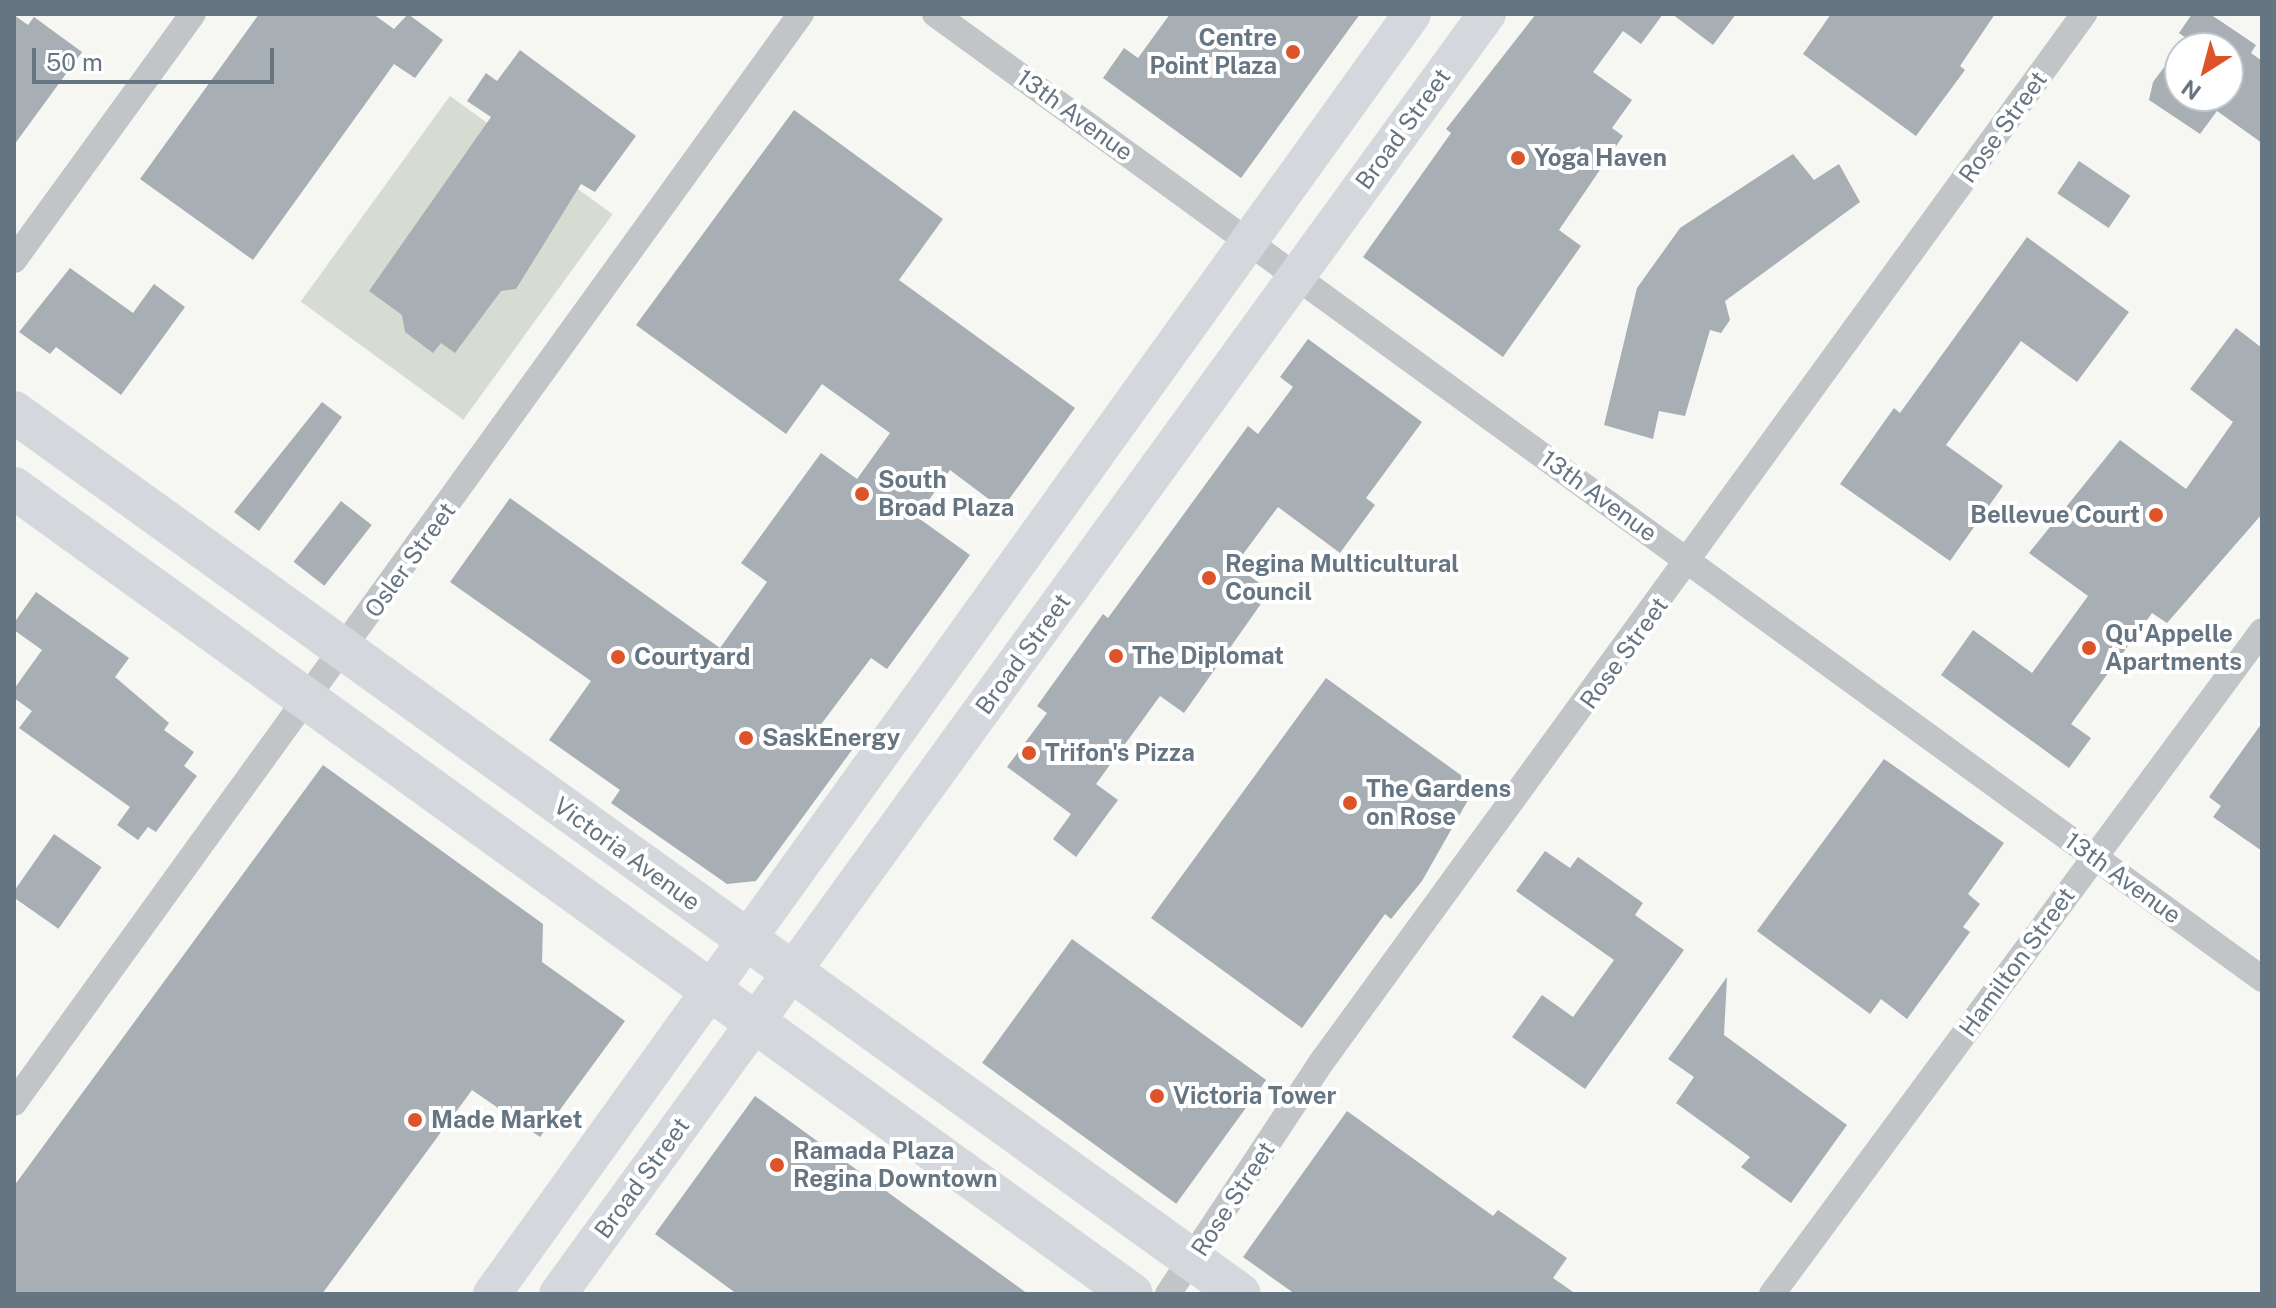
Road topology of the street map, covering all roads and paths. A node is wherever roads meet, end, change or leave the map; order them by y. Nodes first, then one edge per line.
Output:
1 (193, 14) edge
2 (801, 14) edge
3 (935, 14) edge
4 (1412, 14) edge
5 (1487, 14) edge
6 (2084, 14) edge
7 (1248, 241) junction
8 (14, 260) edge
9 (1297, 276) junction
10 (14, 412) edge
11 (14, 488) edge
12 (1689, 562) junction
13 (2262, 631) edge
14 (346, 649) junction
15 (310, 697) junction
16 (2094, 857) junction
17 (747, 941) junction
18 (792, 972) junction
19 (2262, 979) edge
20 (714, 988) junction
21 (757, 1019) junction
22 (14, 1103) edge
23 (1193, 1260) junction
24 (492, 1294) edge
25 (558, 1294) edge
26 (1132, 1294) edge
27 (1168, 1294) edge
28 (1240, 1294) edge
29 (1772, 1294) edge

1 - 8 street
2 - 14 street, Osler Street
3 - 7 street, 13th Avenue
4 - 7 main road
5 - 9 main road, Broad Street
6 - 12 street, Rose Street
7 - 9 street, 13th Avenue
7 - 17 main road
9 - 12 street, 13th Avenue
9 - 18 main road, Broad Street
10 - 14 main road, Victoria Avenue
11 - 15 main road
12 - 16 street, 13th Avenue
12 - 23 street, Rose Street
13 - 16 street, Hamilton Street
14 - 15 street, Osler Street
14 - 17 main road, Victoria Avenue
15 - 20 main road
15 - 22 street, Osler Street
16 - 19 street, 13th Avenue
16 - 29 street, Hamilton Street
17 - 18 main road, Victoria Avenue
17 - 20 main road
18 - 21 main road, Broad Street
18 - 23 main road, Victoria Avenue
20 - 21 main road
20 - 24 main road
21 - 25 main road, Broad Street
21 - 26 main road
23 - 27 street, Rose Street
23 - 28 main road, Victoria Avenue

